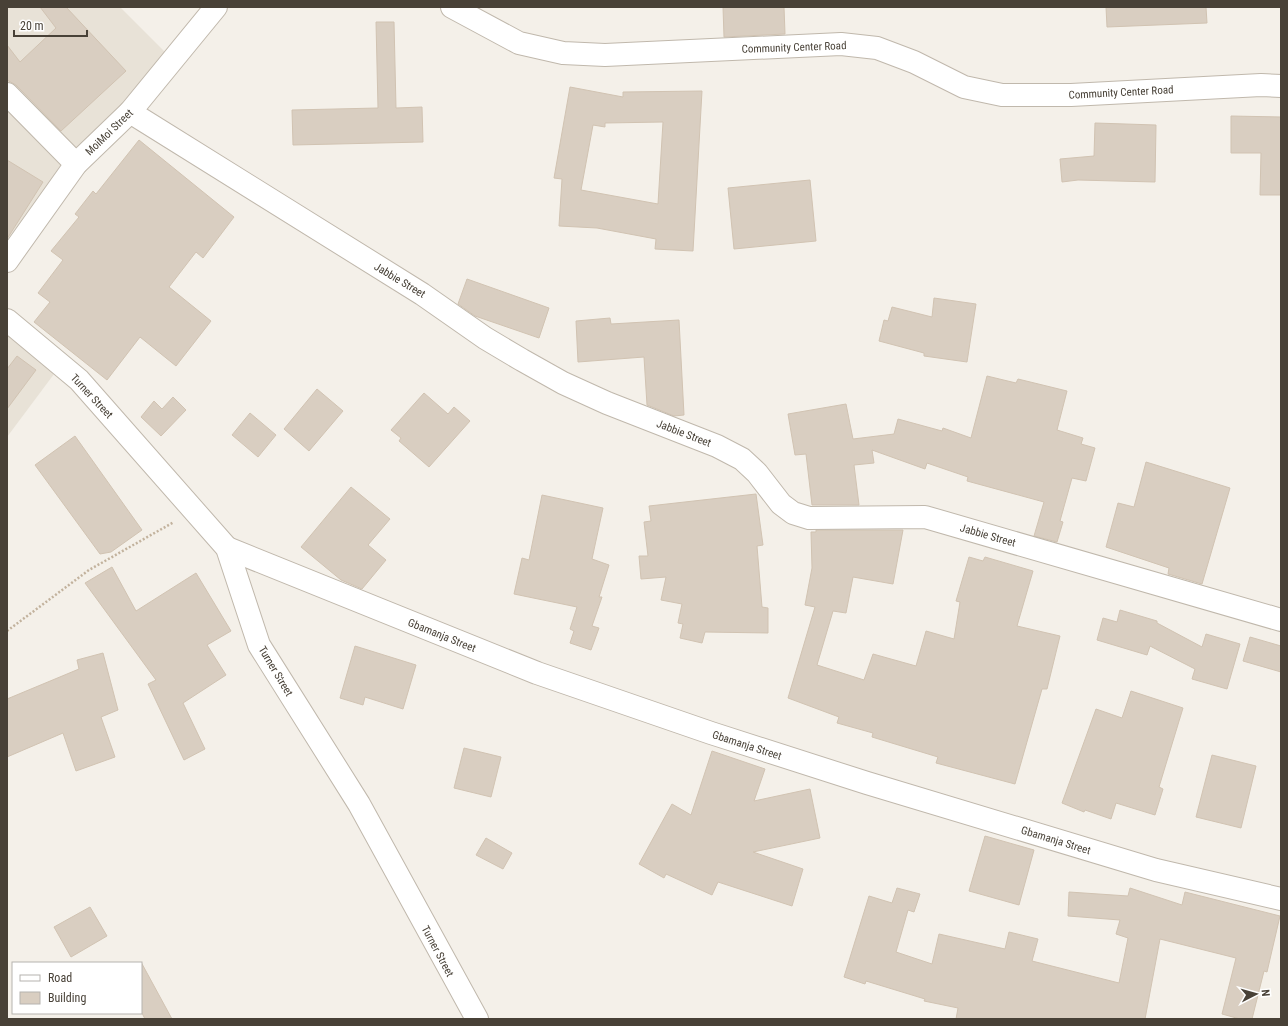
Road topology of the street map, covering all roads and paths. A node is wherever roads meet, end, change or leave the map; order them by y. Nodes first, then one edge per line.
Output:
1 (216, 7) edge
2 (452, 7) edge
3 (1281, 86) edge
4 (7, 94) edge
5 (130, 112) junction
6 (76, 164) junction
7 (7, 261) edge
8 (7, 320) edge
9 (194, 510) junction
10 (227, 548) junction
11 (1281, 620) edge
12 (7, 631) edge
13 (1281, 899) edge
14 (477, 1019) edge

1 - 5 street, MoiMoi Street
2 - 3 street, Community Center Road
4 - 6 street
5 - 6 street, MoiMoi Street
5 - 11 street, Jabbie Street
6 - 7 street, MoiMoi Street
8 - 9 street, Turner Street
9 - 10 street, Turner Street
9 - 12 path
10 - 13 street, Gbamanja Street
10 - 14 street, Turner Street

